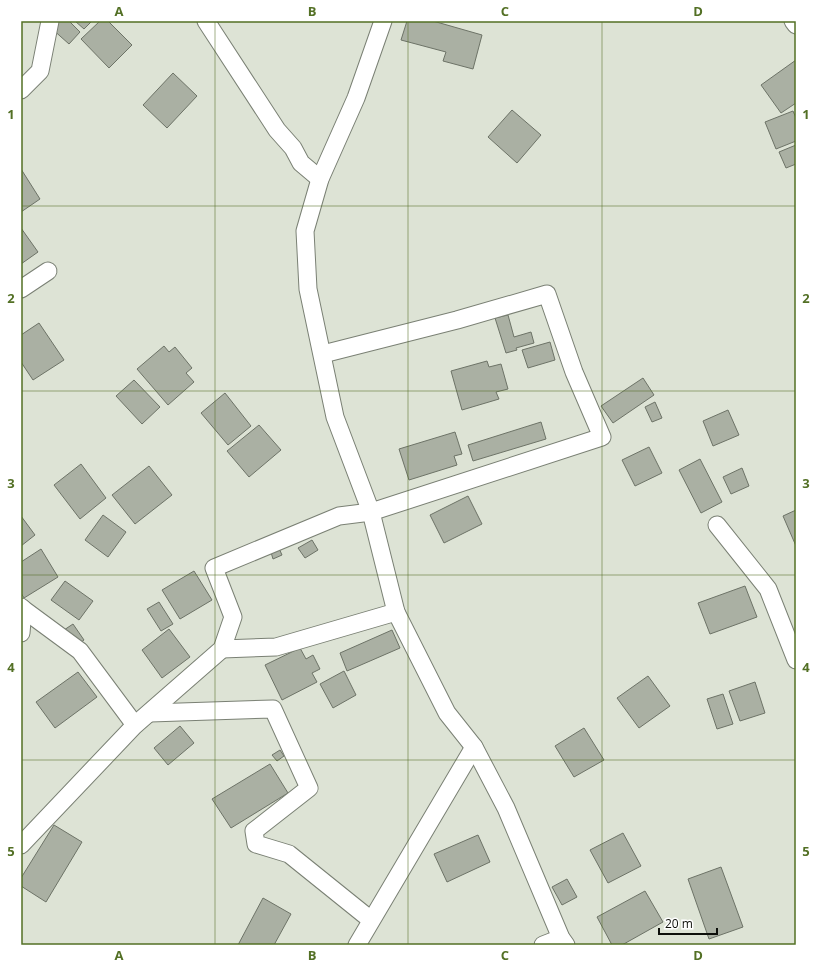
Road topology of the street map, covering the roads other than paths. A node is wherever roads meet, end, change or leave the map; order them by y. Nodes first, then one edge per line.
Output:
1 (50, 21) edge
2 (206, 21) edge
3 (383, 21) edge
4 (792, 21) edge
5 (796, 25) edge
6 (21, 90) edge
7 (320, 179) junction
8 (48, 271) dead end
9 (21, 289) edge
10 (322, 354) junction
11 (371, 512) junction
12 (717, 526) dead end
13 (22, 608) edge
14 (396, 612) junction
15 (21, 633) edge
16 (222, 649) junction
17 (796, 660) edge
18 (150, 713) junction
19 (135, 725) junction
20 (474, 747) junction
21 (21, 845) edge
22 (371, 920) junction
23 (564, 942) edge
24 (357, 945) edge
25 (543, 945) edge

1 - 6 street
2 - 7 street
3 - 7 street
4 - 5 street
7 - 10 street
8 - 9 street
10 - 11 street
10 - 11 street
11 - 14 street
11 - 16 street
12 - 17 street
13 - 15 street
13 - 19 street
14 - 16 street
14 - 20 street
16 - 18 street
18 - 19 street
18 - 22 street
19 - 21 street
20 - 22 street
20 - 23 street
22 - 24 street
23 - 25 street

